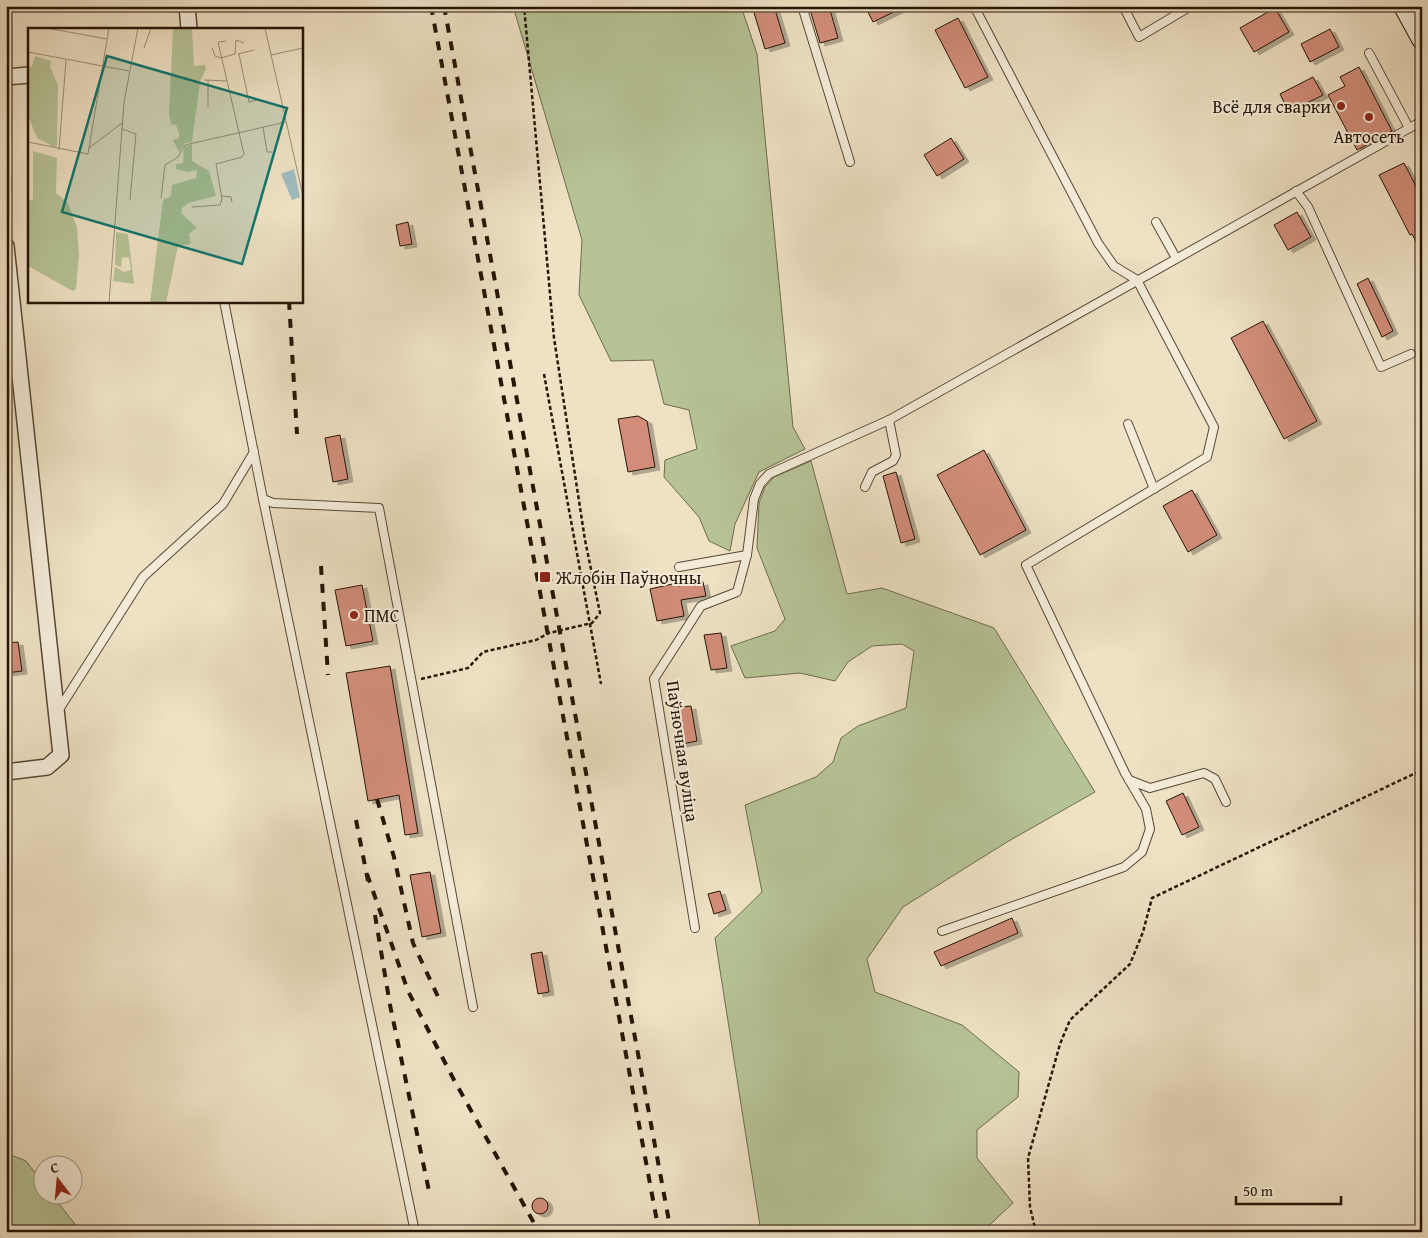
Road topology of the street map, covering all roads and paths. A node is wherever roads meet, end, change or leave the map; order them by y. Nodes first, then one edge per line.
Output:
1 (187, 6) edge
2 (524, 6) edge
3 (802, 6) edge
4 (974, 6) edge
5 (1123, 6) edge
6 (1191, 6) edge
7 (1404, 6) edge
8 (189, 28) edge
9 (1422, 39) edge
10 (1369, 53) dead end
11 (28, 75) edge
12 (6, 77) edge
13 (1422, 121) edge
14 (1409, 128) junction
15 (850, 162) dead end
16 (1296, 191) junction
17 (1156, 222) dead end
18 (6, 246) edge
19 (1176, 258) junction
20 (1137, 280) junction
21 (224, 302) edge
22 (1411, 354) dead end
23 (544, 374) dead end
24 (889, 420) junction
25 (1128, 424) dead end
26 (254, 452) junction
27 (865, 487) dead end
28 (1154, 489) junction
29 (263, 499) junction
30 (748, 555) junction
31 (679, 567) dead end
32 (590, 623) junction
33 (412, 682) junction
34 (601, 684) dead end
35 (57, 713) junction
36 (1422, 770) edge
37 (6, 772) edge
38 (1129, 780) junction
39 (1226, 802) dead end
40 (695, 928) dead end
41 (942, 931) dead end
42 (473, 1007) dead end
43 (415, 1232) edge
44 (1032, 1232) edge

1 - 8 street
2 - 32 path
3 - 15 lane
4 - 20 lane
5 - 6 lane
7 - 9 main road
10 - 14 lane
11 - 12 street
13 - 14 lane
14 - 16 lane
16 - 19 lane
16 - 22 lane
17 - 19 lane
18 - 35 street
19 - 20 lane
20 - 24 lane
20 - 28 lane
21 - 26 lane
23 - 32 path
24 - 27 lane
24 - 30 lane
25 - 28 lane
26 - 29 lane
26 - 35 lane
28 - 38 lane
29 - 33 lane
29 - 43 lane
30 - 31 lane
30 - 40 lane, Паўночная вуліца
32 - 33 path
32 - 34 path
33 - 42 lane
35 - 37 street
36 - 44 path
38 - 39 lane
38 - 41 lane

